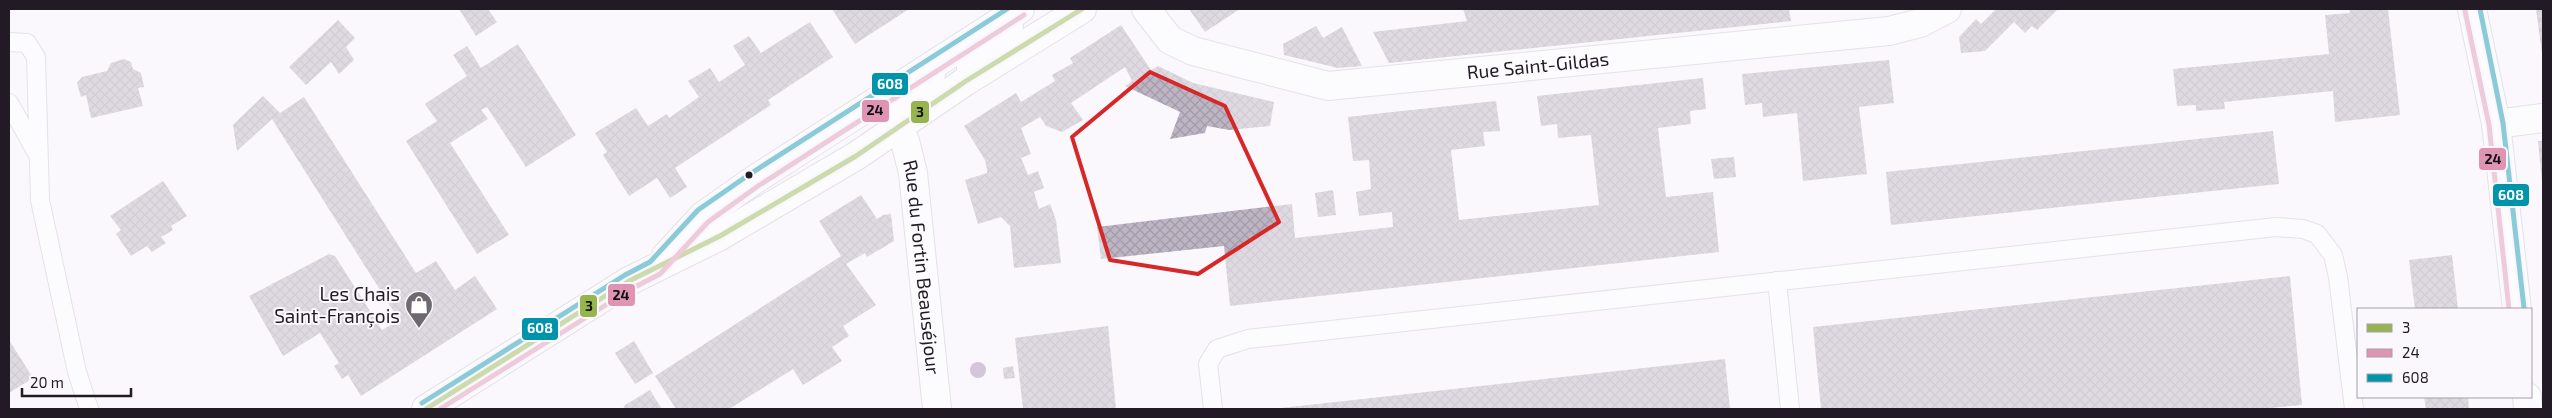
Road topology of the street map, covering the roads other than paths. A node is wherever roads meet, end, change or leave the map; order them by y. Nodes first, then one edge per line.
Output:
1 (1082, 9) edge
2 (1146, 9) edge
3 (1947, 9) edge
4 (2472, 9) edge
5 (1013, 11) edge
6 (9, 42) edge
7 (939, 60) junction
8 (966, 81) junction
9 (9, 103) edge
10 (2543, 118) edge
11 (2496, 124) junction
12 (898, 126) junction
13 (39, 156) junction
14 (655, 268) junction
15 (1777, 281) junction
16 (2517, 308) edge
17 (88, 409) edge
18 (426, 409) edge
19 (937, 409) edge
20 (1213, 409) edge
21 (1790, 409) edge
22 (2354, 409) edge

1 - 8 main road
2 - 3 main road, Rue Saint-Gildas
4 - 11 main road
5 - 7 main road
5 - 8 lane
6 - 13 lane
7 - 12 lane
7 - 14 main road
8 - 12 main road
9 - 13 lane
10 - 11 main road
11 - 16 main road
12 - 14 main road
12 - 19 main road, Rue du Fortin Beauséjour
13 - 17 lane
14 - 18 main road
15 - 20 lane
15 - 21 lane
15 - 22 lane

